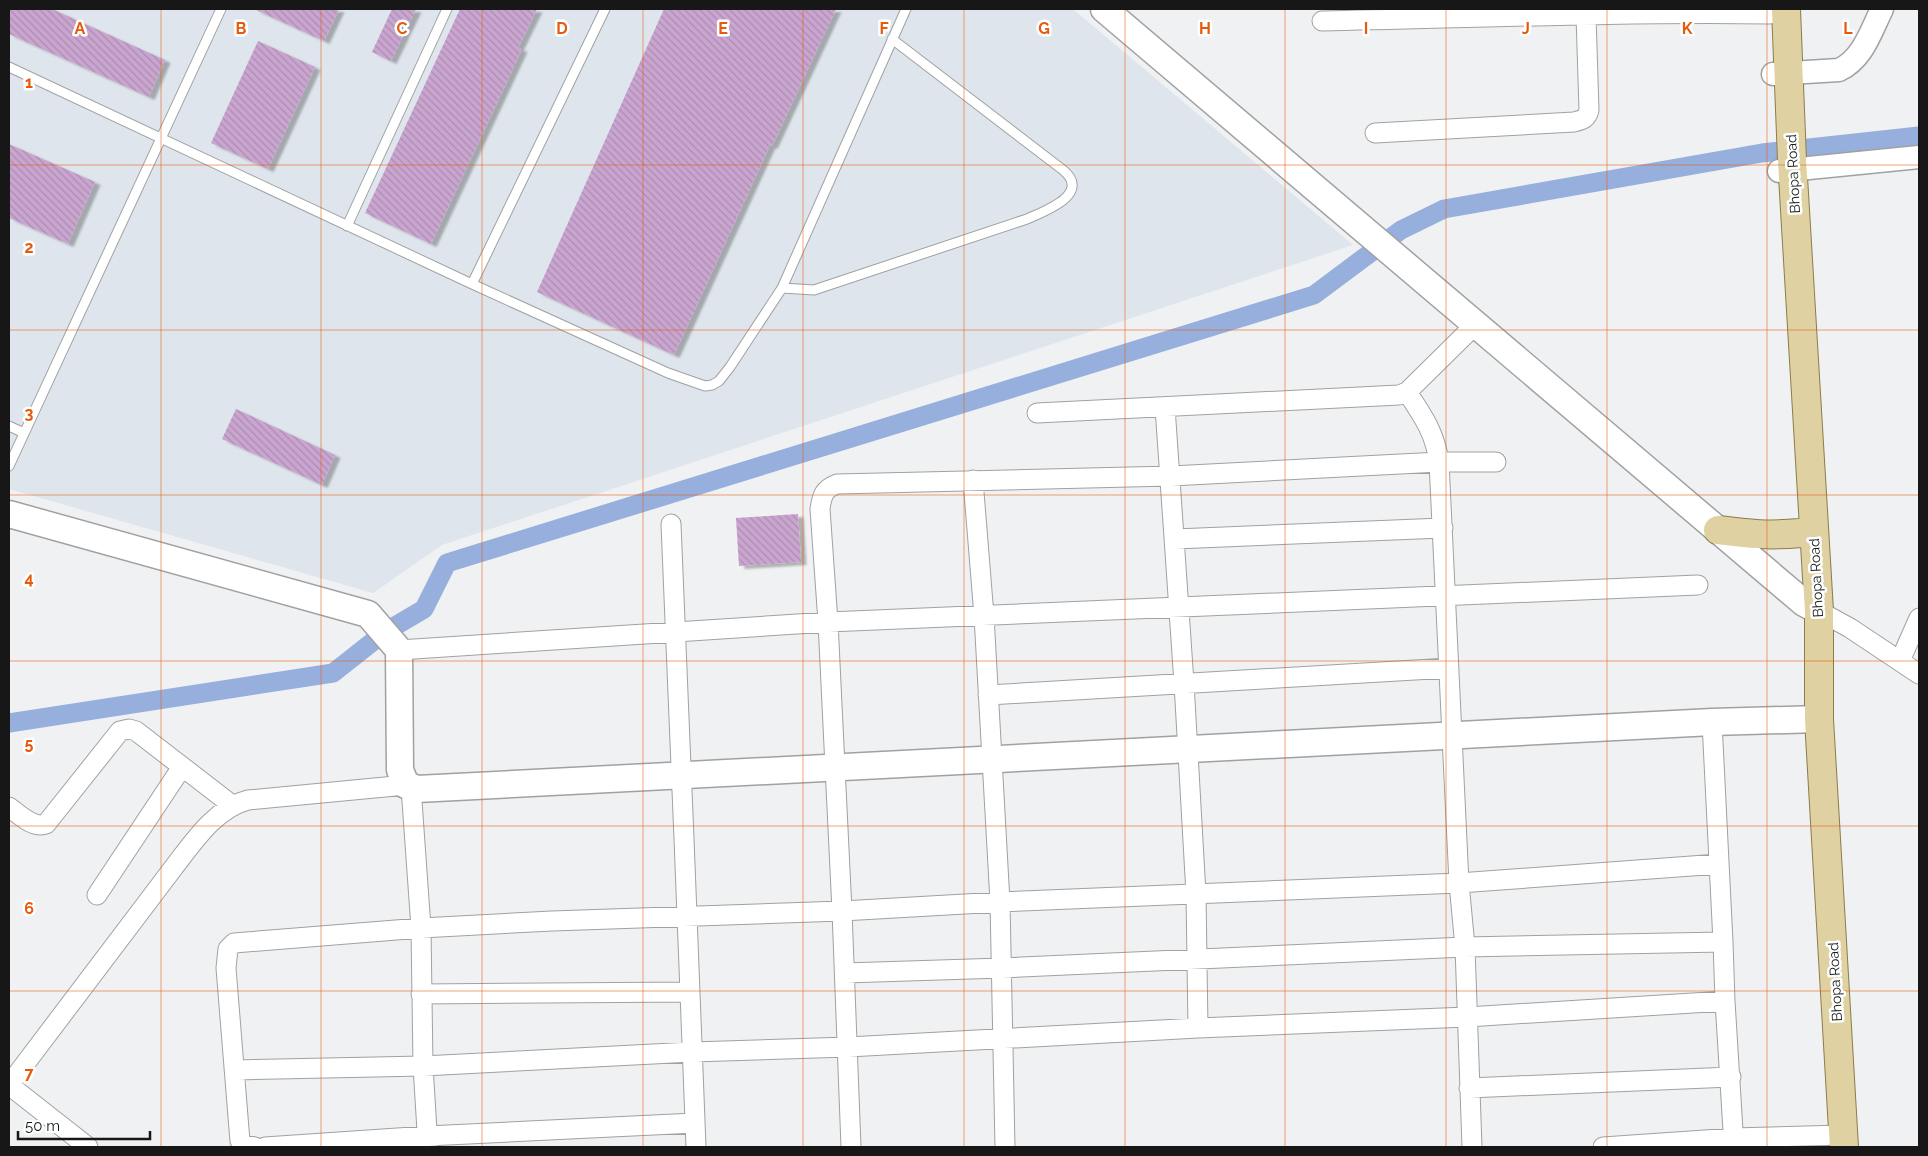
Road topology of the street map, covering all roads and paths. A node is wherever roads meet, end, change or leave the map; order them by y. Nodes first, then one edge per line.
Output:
1 (221, 9) edge
2 (447, 9) edge
3 (605, 9) edge
4 (906, 9) edge
5 (1104, 9) edge
6 (1882, 9) edge
7 (1776, 10) edge
8 (1638, 11) edge
9 (1586, 16) junction
10 (1322, 21) dead end
11 (892, 39) junction
12 (9, 67) edge
13 (1781, 73) junction
14 (1374, 133) dead end
15 (161, 137) junction
16 (1919, 157) edge
17 (1785, 165) junction
18 (347, 226) junction
19 (472, 284) junction
20 (782, 288) junction
21 (1476, 324) junction
22 (1407, 392) junction
23 (1165, 407) junction
24 (1037, 413) dead end
25 (9, 426) edge
26 (24, 433) junction
27 (1439, 462) junction
28 (1496, 462) dead end
29 (9, 466) edge
30 (1171, 476) junction
31 (974, 480) junction
32 (9, 514) edge
33 (671, 524) dead end
34 (1442, 528) junction
35 (1718, 530) junction
36 (1800, 533) junction
37 (1175, 539) junction
38 (1698, 586) dead end
39 (1446, 596) junction
40 (1812, 607) junction
41 (1179, 608) junction
42 (984, 616) junction
43 (1919, 618) edge
44 (828, 622) junction
45 (676, 632) junction
46 (399, 650) junction
47 (1900, 661) junction
48 (1449, 668) junction
49 (1919, 674) edge
50 (1184, 683) junction
51 (988, 695) junction
52 (1812, 719) junction
53 (1712, 722) junction
54 (1452, 736) junction
55 (1187, 749) junction
56 (991, 759) junction
57 (182, 767) junction
58 (834, 767) junction
59 (683, 775) junction
60 (408, 786) junction
61 (232, 805) junction
62 (9, 807) edge
63 (1719, 864) junction
64 (1459, 883) junction
65 (1196, 894) junction
66 (97, 895) dead end
67 (1000, 902) junction
68 (842, 911) junction
69 (686, 916) junction
70 (421, 928) junction
71 (1723, 942) junction
72 (1465, 947) junction
73 (1197, 960) junction
74 (1002, 968) junction
75 (846, 973) junction
76 (689, 992) junction
77 (421, 994) junction
78 (1725, 1000) junction
79 (1467, 1017) junction
80 (1198, 1028) junction
81 (1002, 1038) junction
82 (848, 1047) junction
83 (692, 1052) junction
84 (423, 1066) junction
85 (236, 1070) junction
86 (1730, 1077) junction
87 (9, 1085) edge
88 (1469, 1088) junction
89 (695, 1123) junction
90 (1835, 1141) edge
91 (428, 1142) edge
92 (1734, 1142) edge
93 (88, 1147) edge
94 (255, 1147) edge
95 (265, 1147) edge
96 (696, 1147) edge
97 (851, 1147) edge
98 (1005, 1147) edge
99 (1472, 1147) edge
100 (1603, 1147) edge

1 - 15 lane
2 - 18 lane
3 - 19 lane
4 - 11 lane
5 - 21 main road
6 - 13 street
7 - 8 street
7 - 13 main road, Bhopa Road
8 - 9 street
9 - 10 street
9 - 14 street
11 - 20 lane
11 - 20 lane
12 - 15 lane
13 - 17 main road, Bhopa Road
15 - 18 lane
15 - 26 lane
16 - 17 street
17 - 36 main road, Bhopa Road
17 - 40 main road, Bhopa Road
18 - 19 lane
19 - 20 lane
21 - 22 street
21 - 35 main road
22 - 23 street
22 - 27 street
23 - 24 street
23 - 30 street
25 - 26 lane
26 - 29 lane
27 - 28 street
27 - 30 street
27 - 34 street
30 - 31 street
30 - 37 street
31 - 42 street
31 - 44 street
32 - 46 main road
33 - 45 street
34 - 37 street
34 - 39 street
35 - 36 main road
35 - 40 main road
36 - 40 main road, Bhopa Road
37 - 41 street
38 - 39 street
39 - 41 street
39 - 48 street
40 - 47 street
40 - 52 main road, Bhopa Road
41 - 42 street
41 - 50 street
42 - 44 street
42 - 51 street
43 - 47 street
44 - 45 street
44 - 58 street
45 - 46 street
45 - 59 street
46 - 60 main road
47 - 49 street
48 - 50 street
48 - 54 street
50 - 51 street
50 - 55 street
51 - 56 street
52 - 53 main road
52 - 90 main road, Bhopa Road
53 - 54 main road
53 - 63 street
54 - 55 main road
54 - 64 street
55 - 56 main road
55 - 65 street
56 - 58 main road
56 - 67 street
57 - 61 street
57 - 62 street
57 - 66 street
58 - 59 main road
58 - 68 street
59 - 60 main road
59 - 69 street
60 - 61 street
60 - 70 street
61 - 87 street
63 - 64 street
63 - 71 street
64 - 65 street
64 - 72 street
65 - 67 street
65 - 73 street
67 - 68 street
67 - 74 street
68 - 69 street
68 - 75 street
69 - 70 street
69 - 76 street
70 - 77 street
70 - 85 street
71 - 72 street
71 - 78 street
72 - 73 street
72 - 79 street
73 - 74 street
73 - 80 street
74 - 75 street
74 - 81 street
75 - 82 street
76 - 77 street
76 - 83 street
77 - 84 street
78 - 79 street
78 - 86 street
79 - 80 street
79 - 88 street
80 - 81 street
81 - 82 street
81 - 98 street
82 - 83 street
82 - 97 street
83 - 84 street
83 - 89 street
84 - 85 street
84 - 91 street
85 - 94 street
86 - 88 street
86 - 92 street
87 - 93 street
88 - 99 street
89 - 91 street
89 - 96 street
90 - 92 street
91 - 95 street
92 - 100 street

